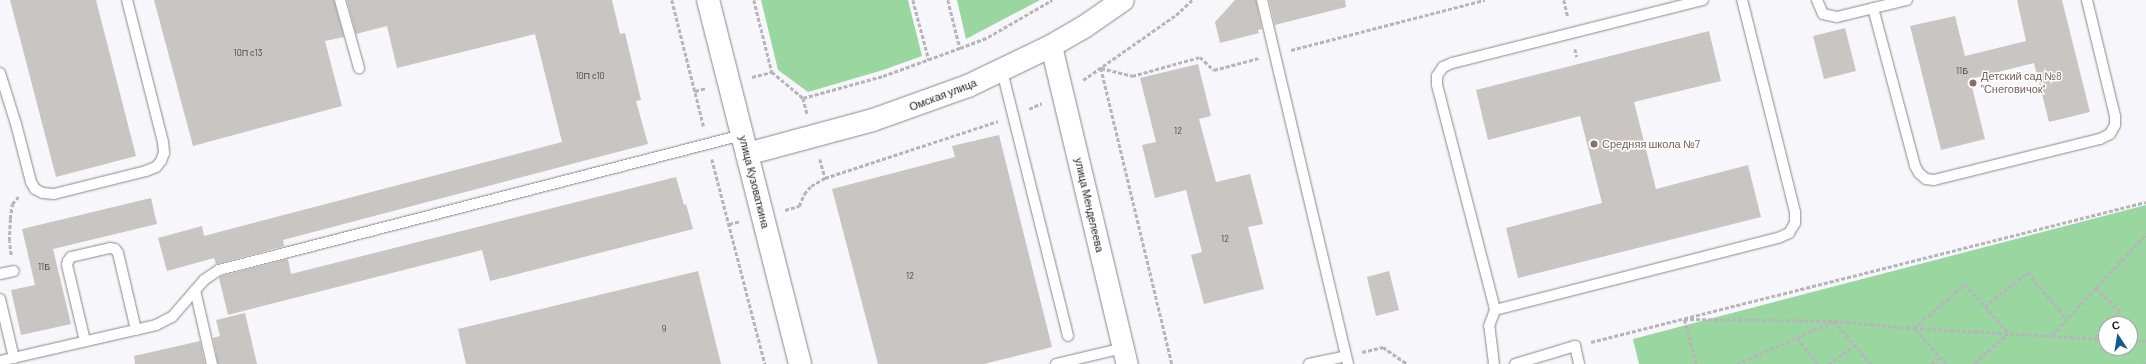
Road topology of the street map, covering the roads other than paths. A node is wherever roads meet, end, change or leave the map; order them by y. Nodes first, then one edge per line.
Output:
1 (127, 0) edge
2 (340, 0) edge
3 (708, 0) edge
4 (1123, 0) edge
5 (1262, 0) edge
6 (1703, 0) edge
7 (1742, 0) edge
8 (1816, 0) edge
9 (1907, 0) edge
10 (2087, 0) edge
11 (1873, 8) junction
12 (1051, 46) junction
13 (359, 68) dead end
14 (1002, 71) junction
15 (0, 73) edge
16 (745, 145) junction
17 (14, 271) road end
18 (0, 274) edge
19 (195, 290) junction
20 (0, 299) edge
21 (1495, 310) junction
22 (136, 330) junction
23 (1068, 336) dead end
24 (85, 341) junction
25 (1125, 356) edge
26 (14, 358) junction
27 (1347, 360) edge
28 (0, 361) edge
29 (212, 364) edge
30 (800, 364) edge
31 (1056, 364) edge
32 (1309, 364) edge
33 (1494, 364) edge
34 (1514, 364) edge
35 (1579, 364) edge

1 - 15 lane
2 - 13 lane
3 - 16 main road, улица Кузоваткина
4 - 12 main road, Омская улица
5 - 27 lane
6 - 21 lane
7 - 21 lane
8 - 11 lane
9 - 11 lane
10 - 11 lane
12 - 14 main road, Омская улица
12 - 25 street, улица Менделеева
14 - 16 main road, Омская улица
14 - 23 lane
16 - 19 lane
16 - 30 main road, улица Кузоваткина
17 - 18 lane
19 - 22 lane
19 - 29 lane
20 - 26 lane
21 - 33 lane
22 - 24 lane
22 - 24 lane
24 - 26 lane
25 - 31 lane
26 - 28 lane
27 - 32 lane
34 - 35 lane

